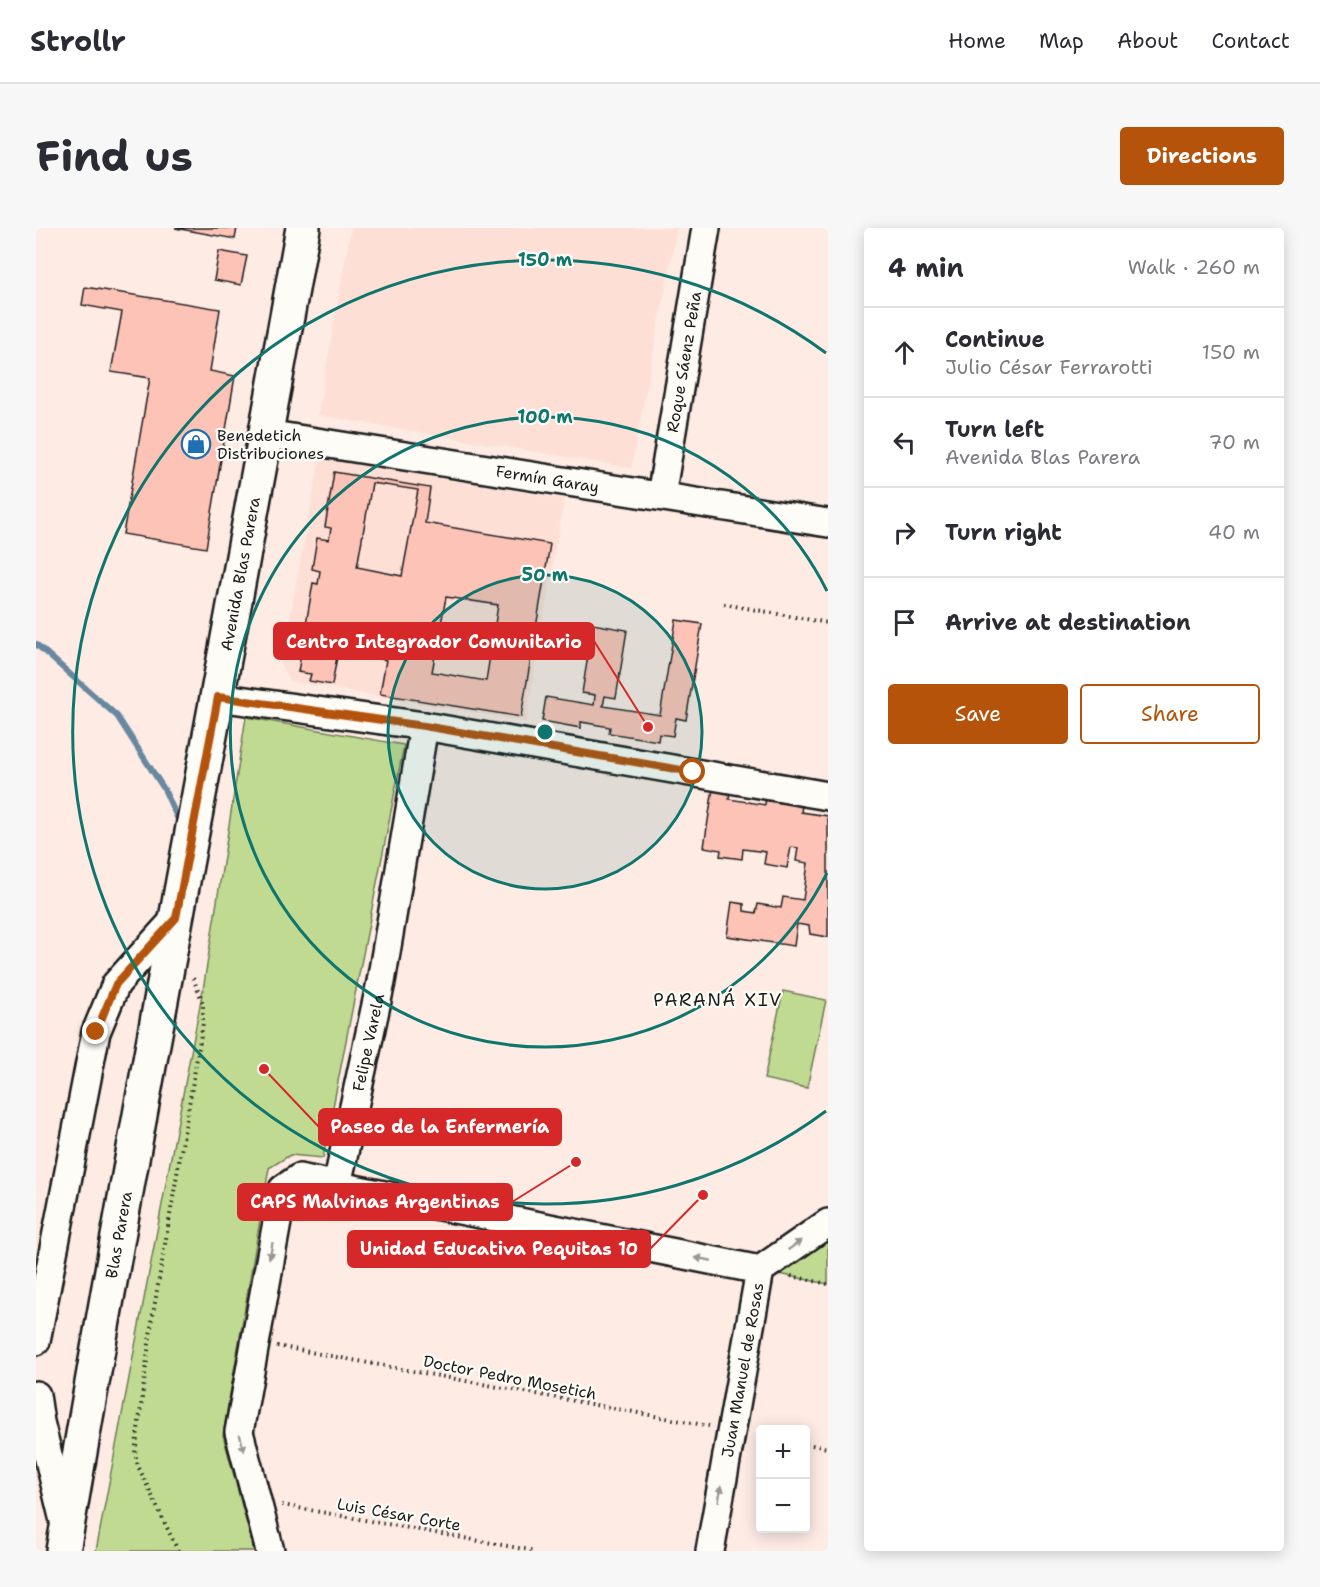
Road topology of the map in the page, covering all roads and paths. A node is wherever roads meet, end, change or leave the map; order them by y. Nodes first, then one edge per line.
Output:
1 (303, 228) edge
2 (706, 228) edge
3 (266, 434) junction
4 (661, 496) junction
5 (828, 523) edge
6 (724, 604) dead end
7 (828, 623) edge
8 (218, 697) junction
9 (424, 726) junction
10 (828, 796) edge
11 (176, 918) junction
12 (189, 969) dead end
13 (337, 1185) junction
14 (828, 1223) edge
15 (760, 1270) junction
16 (36, 1341) edge
17 (255, 1342) junction
18 (36, 1395) edge
19 (732, 1430) junction
20 (810, 1445) edge
21 (828, 1448) edge
22 (257, 1500) junction
23 (65, 1540) edge
24 (178, 1551) edge
25 (270, 1551) edge
26 (536, 1551) edge
27 (710, 1551) edge

1 - 3 main road, Avenida Blas Parera
2 - 4 street, Roque Sáenz Peña
3 - 4 street, Fermín Garay
3 - 8 main road, Avenida Blas Parera
4 - 5 street, Fermín Garay
6 - 7 path
8 - 9 street
8 - 11 main road, Avenida Blas Parera
9 - 10 street
9 - 13 street, Felipe Varela
11 - 16 street
11 - 23 main road, Blas Parera
12 - 24 path
15 -> 13 street
13 -> 17 street
15 -> 14 street, Juan Manuel de Rosas
15 - 19 street, Juan Manuel de Rosas
17 - 19 path, Doctor Pedro Mosetich
17 -> 22 street
18 - 23 street
27 -> 19 street, Juan Manuel de Rosas
20 - 21 path
22 - 25 street
22 - 26 path, Luis César Corte

